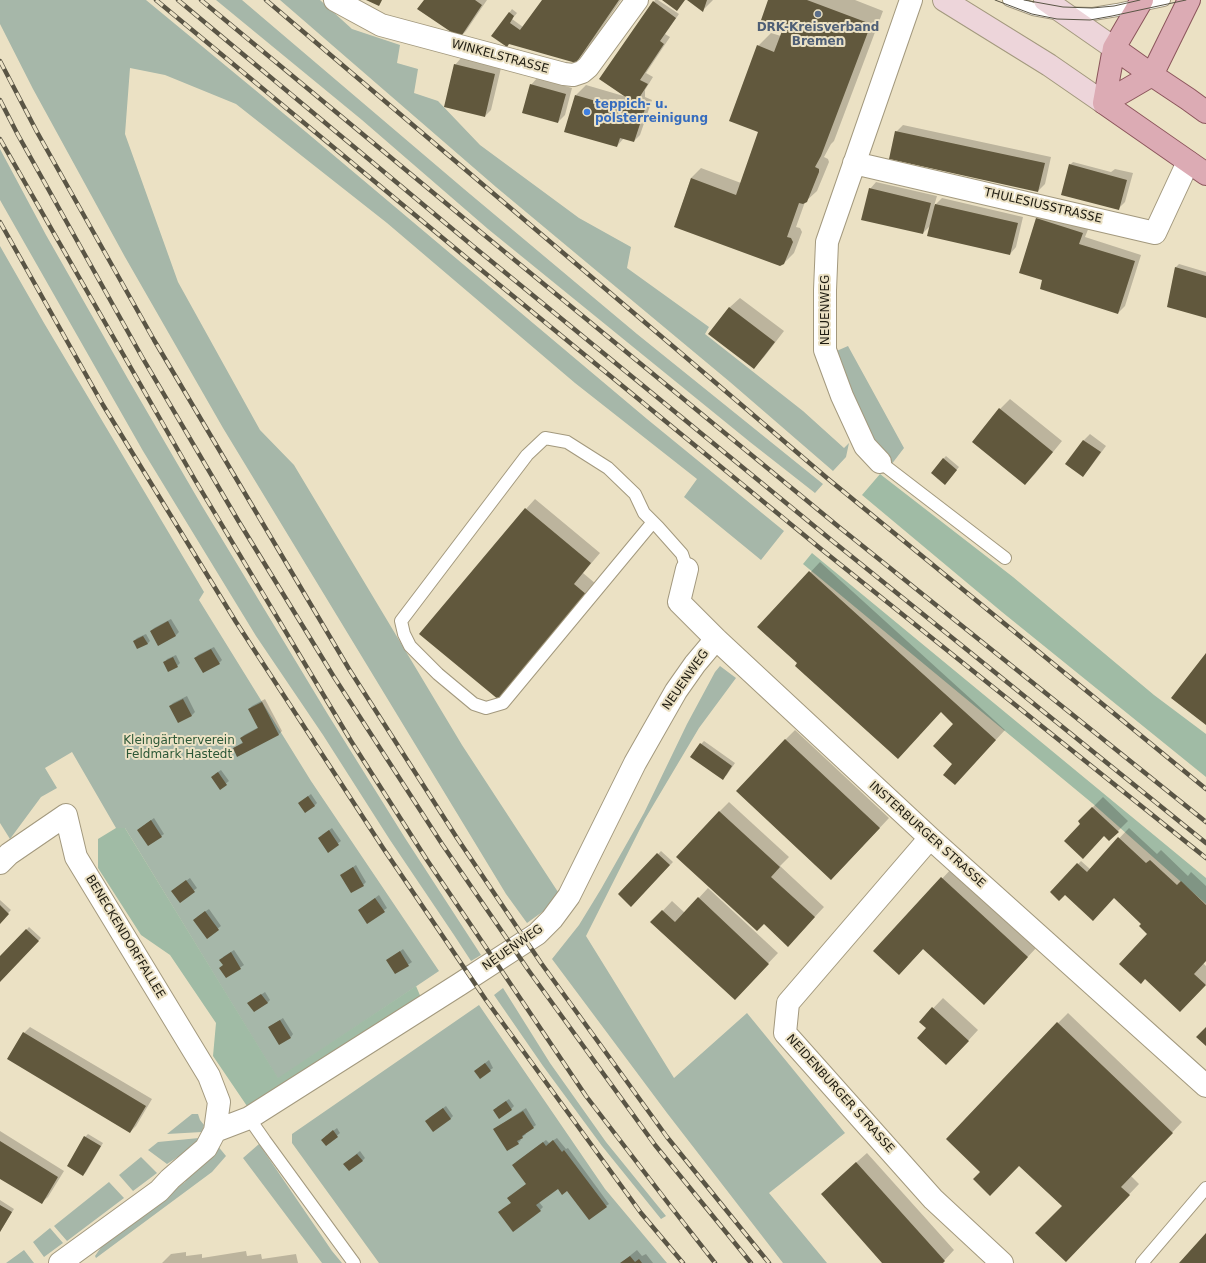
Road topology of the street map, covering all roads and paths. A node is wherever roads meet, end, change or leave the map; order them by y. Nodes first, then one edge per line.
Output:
1 (335, 0) edge
2 (637, 0) edge
3 (911, 0) edge
4 (944, 0) edge
5 (1009, 0) edge
6 (1045, 0) edge
7 (1164, 0) edge
8 (1189, 0) edge
9 (1141, 3) edge
10 (1064, 14) junction
11 (1114, 48) junction
12 (1152, 75) junction
13 (1104, 103) junction
14 (1206, 112) edge
15 (1188, 162) junction
16 (854, 163) junction
17 (1206, 174) edge
18 (880, 462) joint
19 (653, 522) junction
20 (1006, 558) dead end
21 (687, 569) joint
22 (716, 639) junction
23 (930, 838) junction
24 (0, 863) edge
25 (1206, 1086) edge
26 (249, 1118) junction
27 (215, 1131) junction
28 (1206, 1188) edge
29 (67, 1261) edge
30 (354, 1263) edge
31 (1002, 1263) edge
32 (1142, 1263) edge

1 - 2 street, WINKELSTRASSE
3 - 16 street, NEUENWEG
4 - 13 main road
5 - 10 lane
6 - 10 main road
7 - 9 lane
8 - 12 main road
9 - 10 lane
9 - 11 main road
10 - 11 main road
11 - 12 main road
11 - 13 main road
12 - 13 main road
12 - 14 main road
13 - 15 main road
15 - 16 street, THULESIUSSTRASSE
15 - 17 main road
16 - 18 street, NEUENWEG
18 - 20 lane, NEUENWEG
19 - 19 lane
19 - 21 lane
21 - 22 street, INSTERBURGER STRASSE
22 - 23 street, INSTERBURGER STRASSE
22 - 26 street, NEUENWEG
23 - 25 street, INSTERBURGER STRASSE
23 - 31 street, NEIDENBURGER STRASSE
24 - 27 street, BENECKENDORFFALLEE
26 - 27 street, NEUENWEG
26 - 30 lane
27 - 29 street
28 - 32 lane

